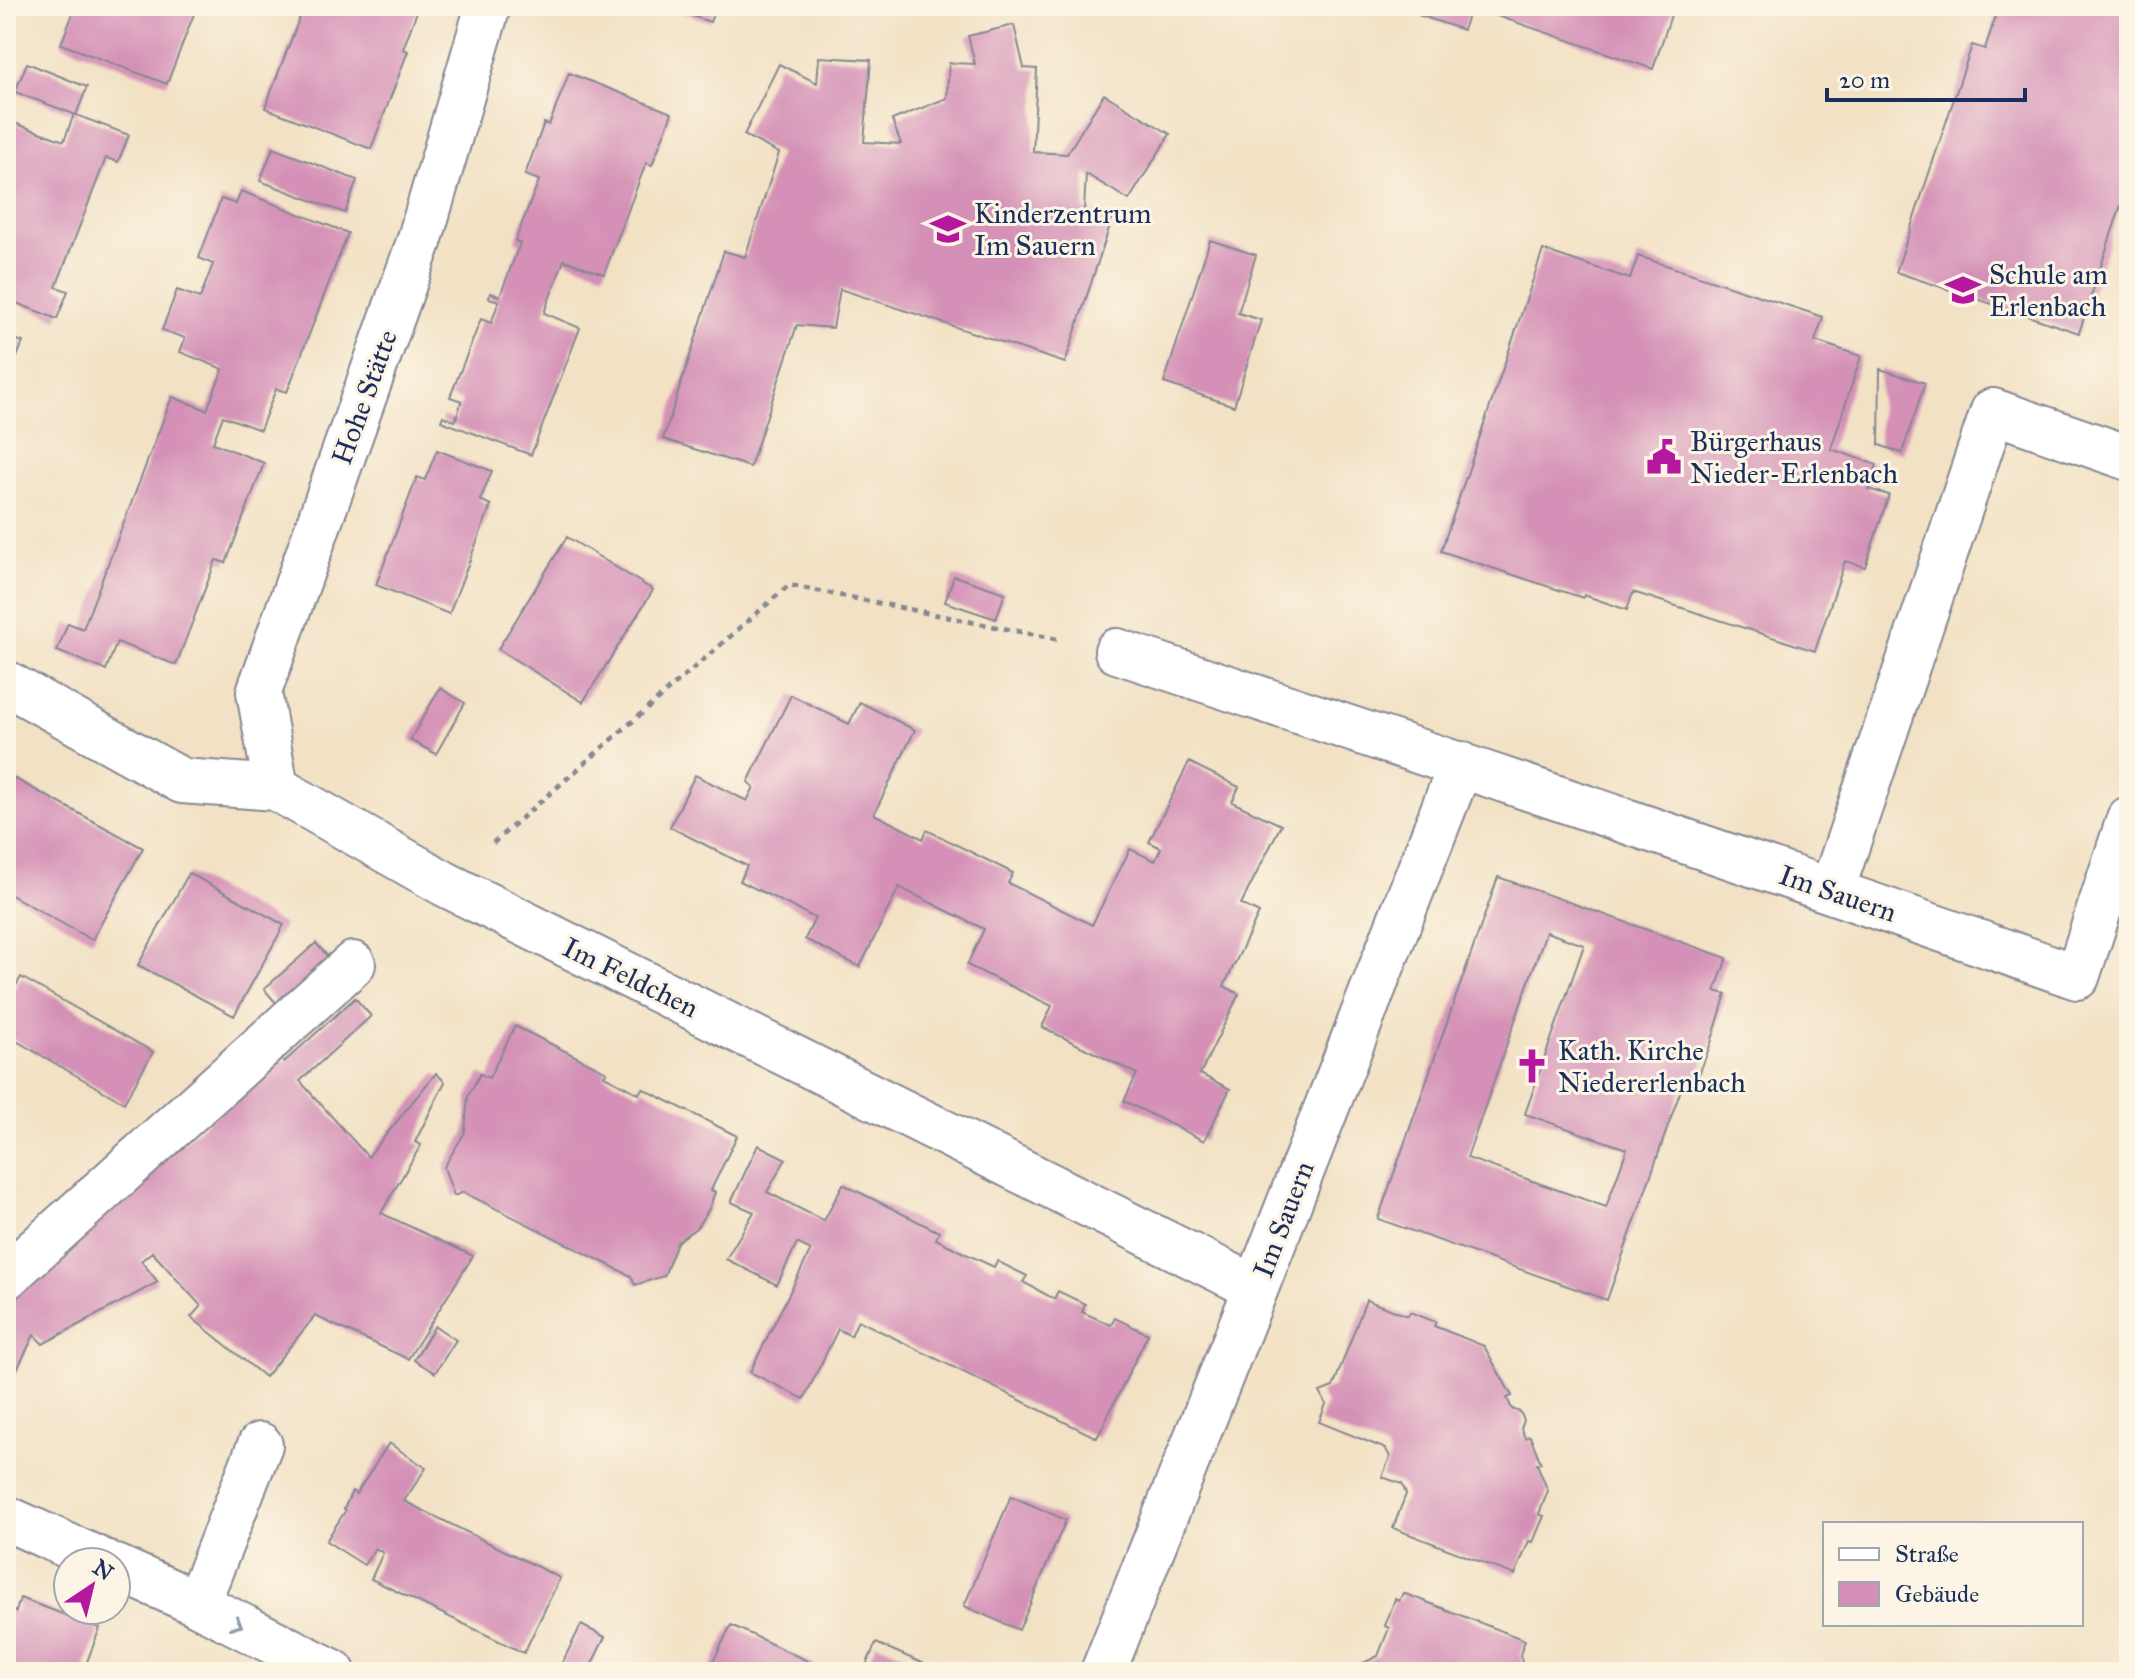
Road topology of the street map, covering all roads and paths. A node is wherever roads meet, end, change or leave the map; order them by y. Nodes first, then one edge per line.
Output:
1 (488, 6) edge
2 (2129, 458) edge
3 (1117, 651) joint
4 (6, 683) edge
5 (1461, 764) junction
6 (276, 788) junction
7 (2129, 819) edge
8 (445, 884) junction
9 (1832, 890) junction
10 (353, 964) dead end
11 (6, 1277) edge
12 (1256, 1288) junction
13 (260, 1445) dead end
14 (6, 1518) edge
15 (68, 1546) edge
16 (132, 1574) edge
17 (196, 1603) junction
18 (333, 1672) edge
19 (1103, 1672) edge

1 - 6 street, Hohe Stätte
2 - 9 street
3 - 5 street, Im Sauern
3 - 8 path
4 - 6 street, Im Feldchen
5 - 9 street, Im Sauern
5 - 12 street, Im Sauern
6 - 8 street, Im Feldchen
7 - 9 street, Im Sauern
8 - 12 street, Im Feldchen
10 - 11 street
12 - 19 street, Im Sauern
13 - 17 street
14 - 15 street
16 - 17 street
17 -> 18 street

